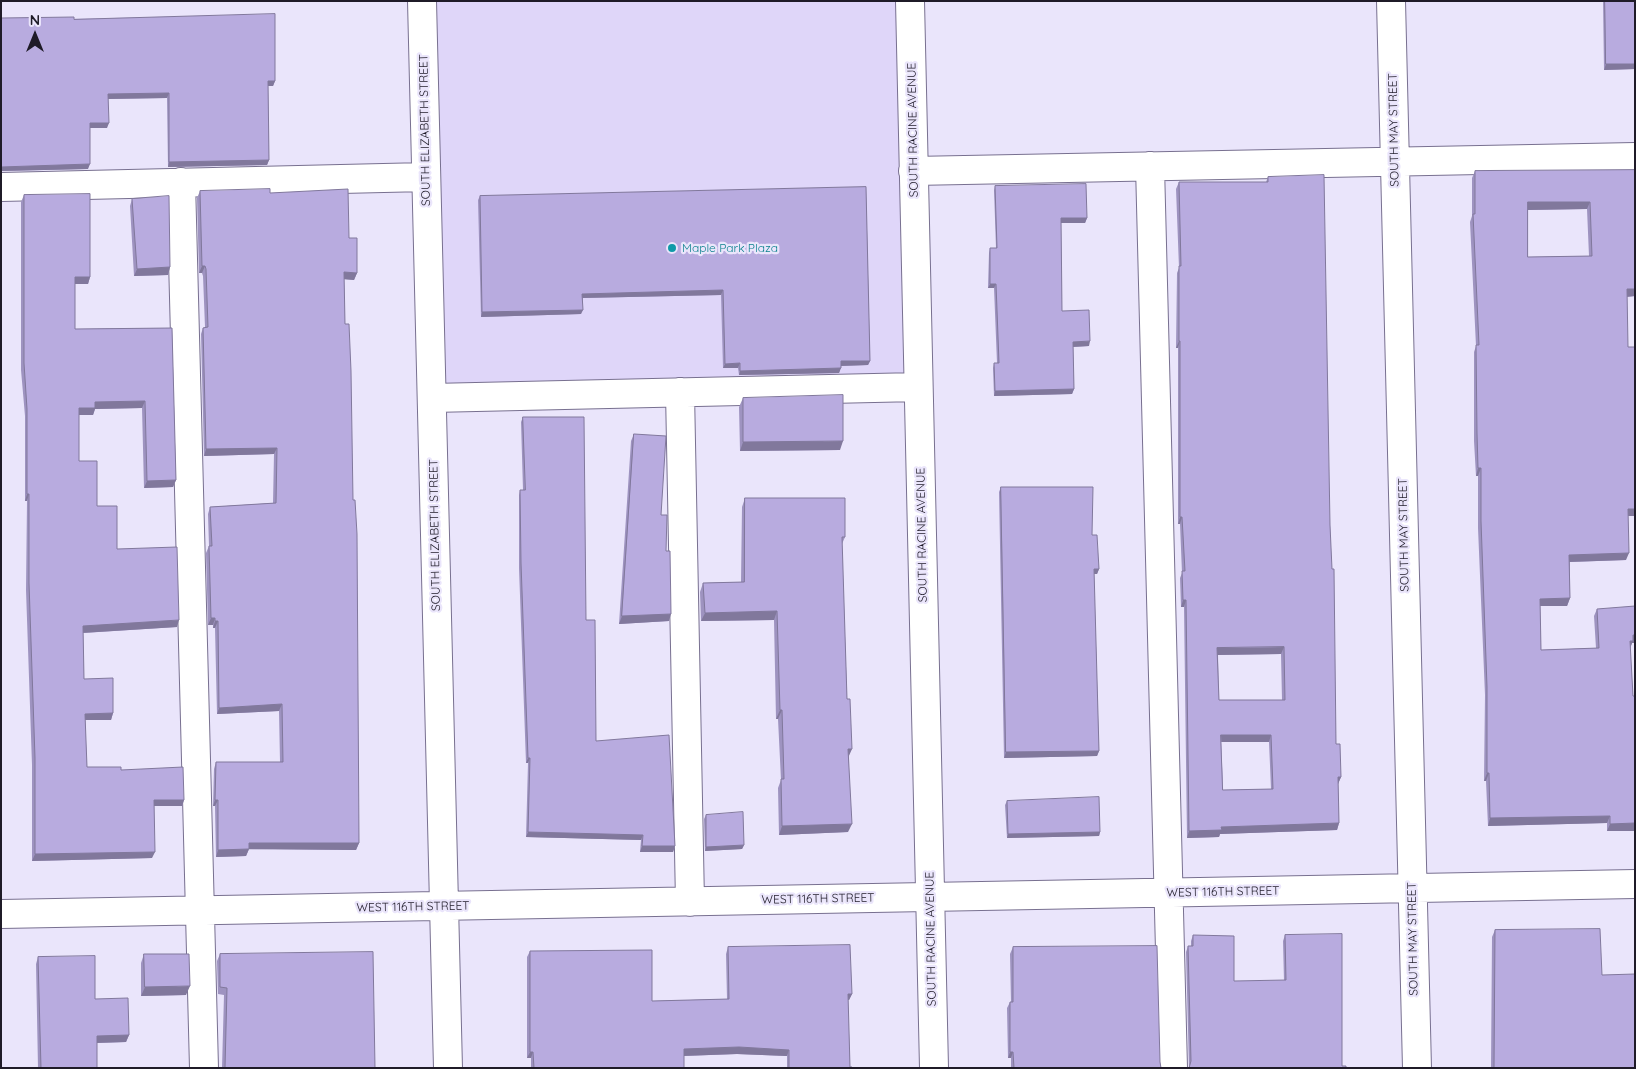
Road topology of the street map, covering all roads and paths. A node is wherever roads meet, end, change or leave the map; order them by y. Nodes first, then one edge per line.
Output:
1 (422, 1) edge
2 (910, 1) edge
3 (1391, 1) edge
4 (1635, 158) edge
5 (1395, 162) junction
6 (1150, 166) junction
7 (913, 171) junction
8 (426, 177) junction
9 (182, 182) junction
10 (1, 187) edge
11 (918, 386) junction
12 (680, 392) junction
13 (432, 398) junction
14 (1635, 884) edge
15 (1412, 889) junction
16 (1169, 893) junction
17 (930, 897) junction
18 (690, 902) junction
19 (444, 906) junction
20 (200, 911) junction
21 (1, 914) edge
22 (204, 1068) edge
23 (448, 1068) edge
24 (934, 1068) edge
25 (1173, 1068) edge
26 (1417, 1068) edge

1 - 8 street, SOUTH ELIZABETH STREET
2 - 7 street, SOUTH RACINE AVENUE
3 - 5 street, SOUTH MAY STREET
4 - 5 street
5 - 6 street
5 - 15 street, SOUTH MAY STREET
6 - 7 street
6 - 16 street
7 - 11 street, SOUTH RACINE AVENUE
8 - 9 street
8 - 13 street, SOUTH ELIZABETH STREET
9 - 10 street
9 - 20 street
11 - 12 street
11 - 17 street, SOUTH RACINE AVENUE
12 - 13 street
12 - 18 street
13 - 19 street, SOUTH ELIZABETH STREET
14 - 15 street, WEST 116TH STREET
15 - 16 street, WEST 116TH STREET
15 - 26 street, SOUTH MAY STREET
16 - 17 street, WEST 116TH STREET
16 - 25 street
17 - 18 street, WEST 116TH STREET
17 - 24 street, SOUTH RACINE AVENUE
18 - 19 street, WEST 116TH STREET
19 - 20 street, WEST 116TH STREET
19 - 23 street, SOUTH ELIZABETH STREET
20 - 21 street, WEST 116TH STREET
20 - 22 street

